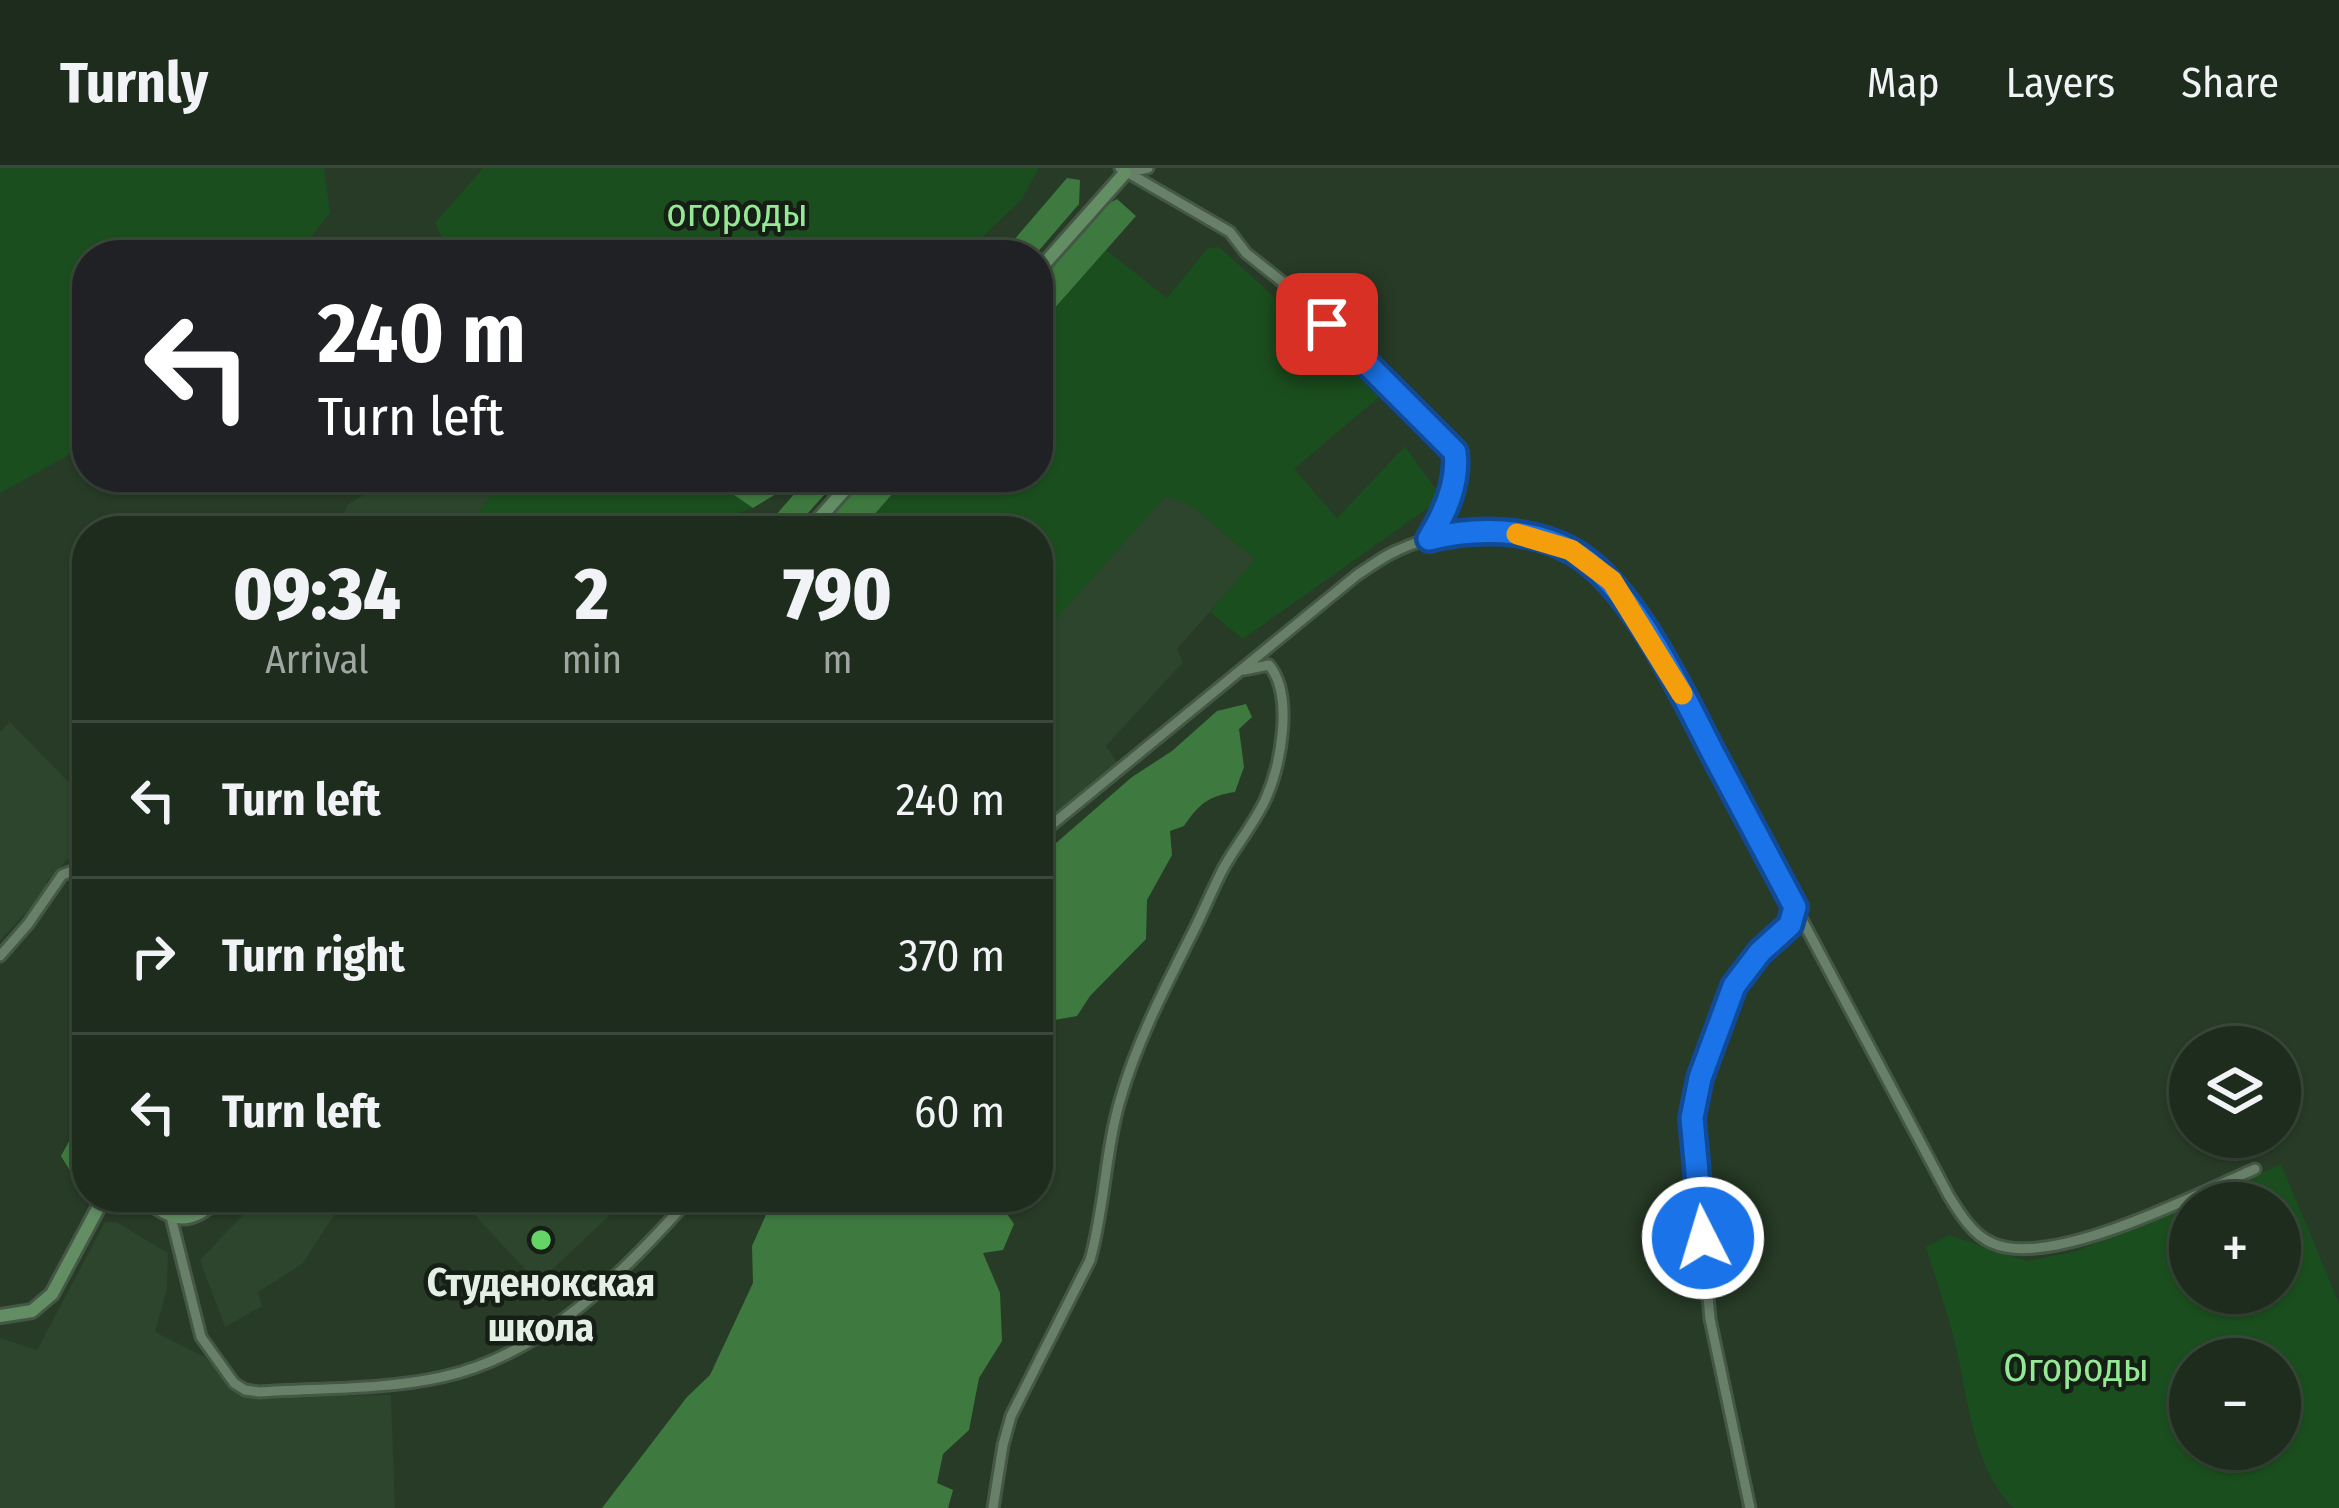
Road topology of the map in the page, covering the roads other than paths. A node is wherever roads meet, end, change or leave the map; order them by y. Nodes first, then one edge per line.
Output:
1 (1148, 168) edge
2 (1122, 170) edge
3 (1053, 253) edge
4 (843, 492) edge
5 (821, 516) edge
6 (1429, 539) junction
7 (1239, 671) junction
8 (1053, 824) edge
9 (72, 871) edge
10 (1795, 907) junction
11 (0, 956) edge
12 (2255, 1169) dead end
13 (96, 1212) edge
14 (163, 1212) edge
15 (202, 1212) edge
16 (678, 1212) edge
17 (171, 1217) junction
18 (0, 1316) edge
19 (993, 1508) edge
20 (1750, 1508) edge

1 - 2 street
2 - 3 street
2 - 6 street
4 - 5 street
6 - 7 street
6 - 10 street
7 - 8 street
7 - 19 street
9 - 11 street
10 - 12 street
10 - 20 street
13 - 18 street
14 - 17 street
15 - 17 street
16 - 17 street

